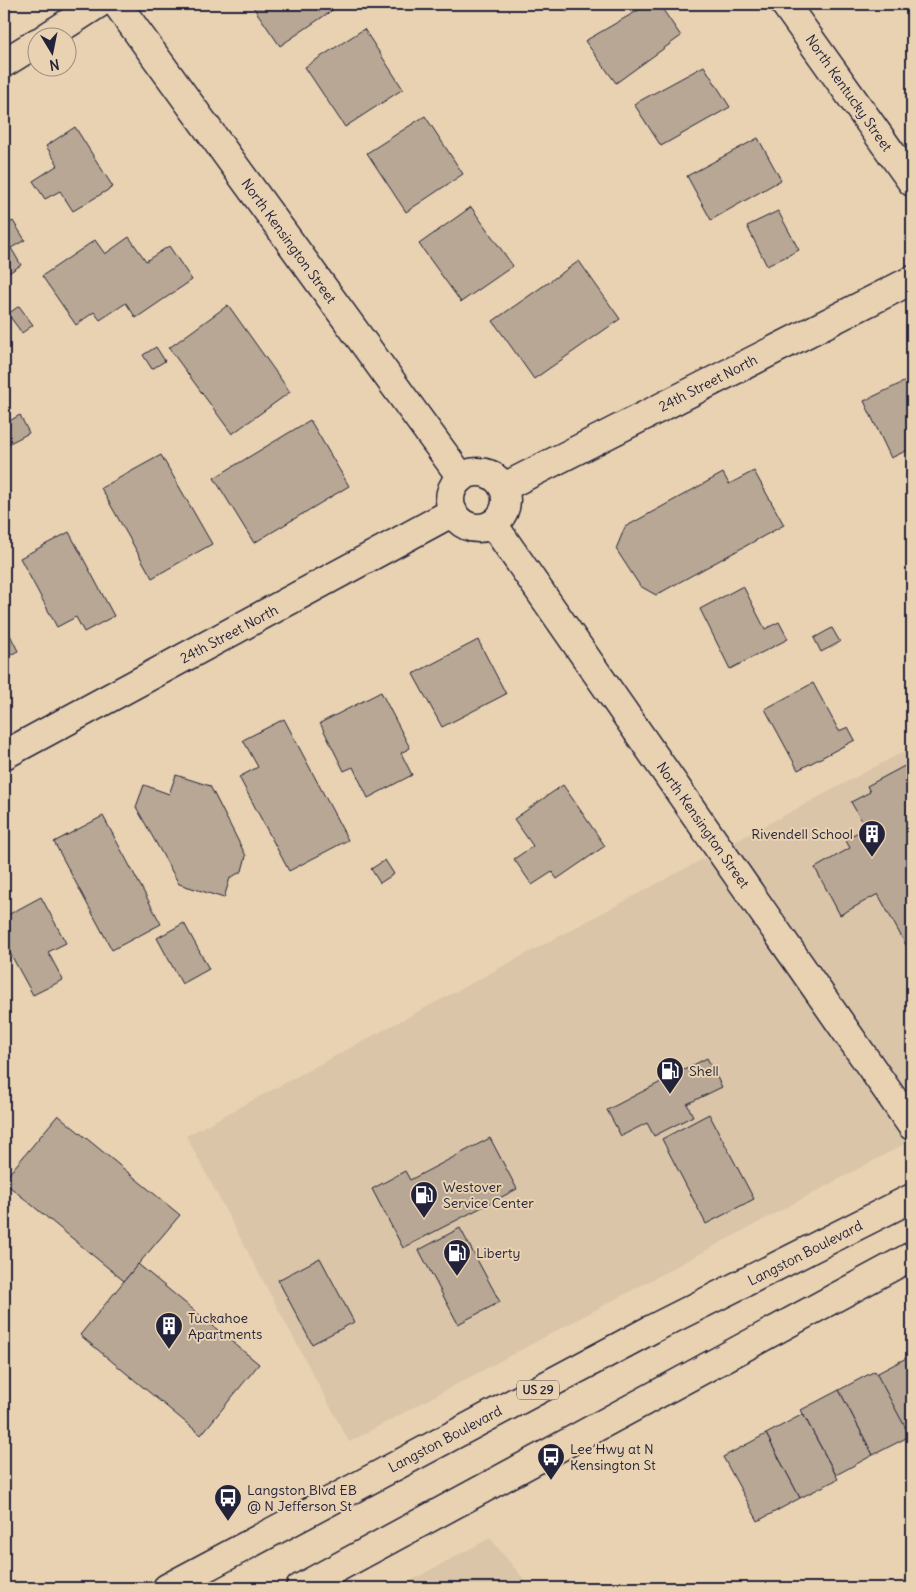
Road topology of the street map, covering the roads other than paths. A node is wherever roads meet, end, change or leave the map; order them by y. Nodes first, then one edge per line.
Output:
1 (98, 4) edge
2 (117, 4) edge
3 (785, 4) edge
4 (61, 28) edge
5 (28, 48) edge
6 (4, 64) edge
7 (912, 182) edge
8 (912, 280) edge
9 (461, 477) junction
10 (504, 487) junction
11 (453, 512) junction
12 (494, 524) junction
13 (4, 755) edge
14 (912, 1126) edge
15 (912, 1198) edge
16 (912, 1256) edge
17 (167, 1588) edge
18 (300, 1588) edge

1 - 4 street
2 - 9 street, North Kensington Street
3 - 7 street, North Kentucky Street
5 - 6 street
8 - 10 street, 24th Street North
9 - 10 street
9 - 11 street
10 - 12 street
11 - 12 street
11 - 13 street, 24th Street North
12 - 14 street, North Kensington Street
15 - 17 street, Langston Boulevard / US 29
16 - 18 street

